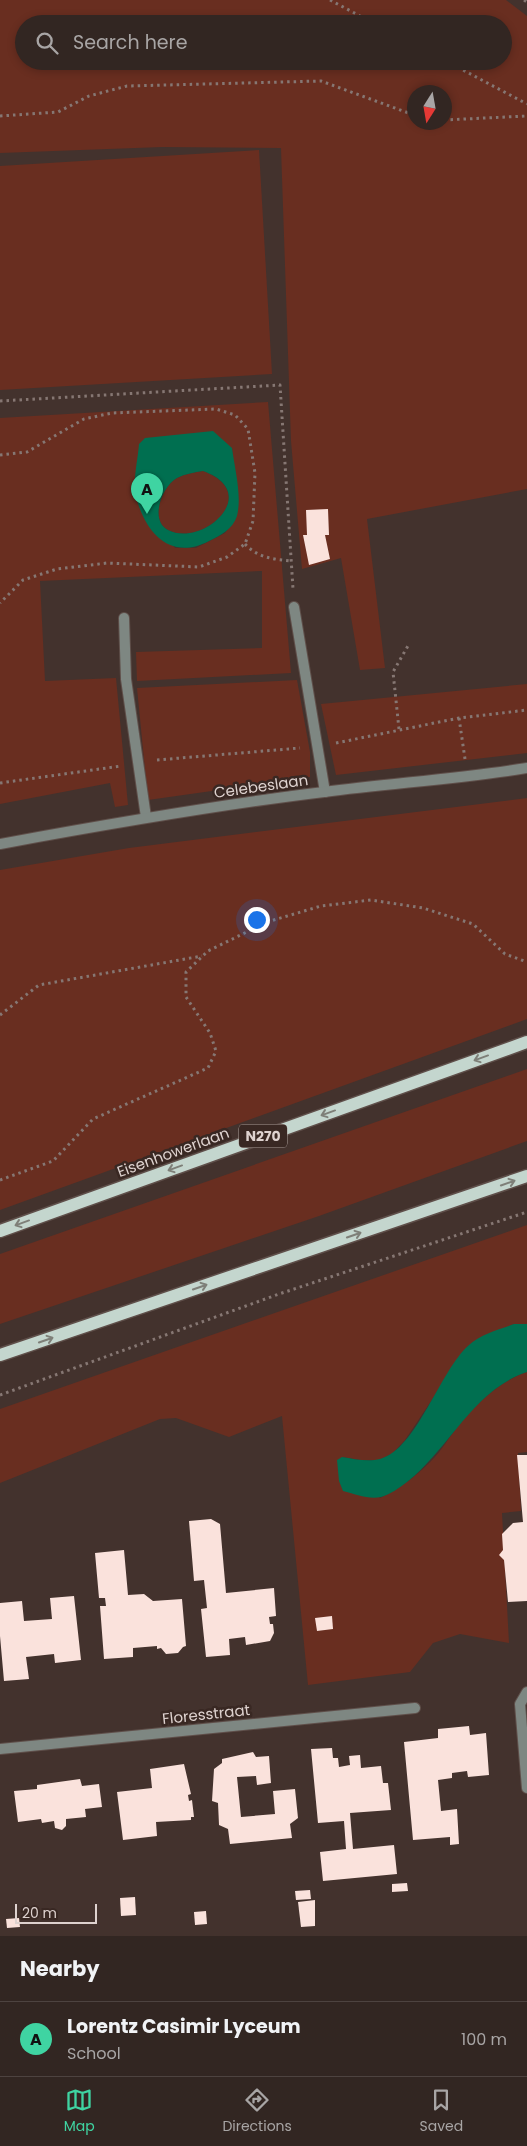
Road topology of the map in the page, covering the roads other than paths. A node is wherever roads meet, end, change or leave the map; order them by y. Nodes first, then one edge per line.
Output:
1 (294, 607) road end
2 (124, 618) dead end
3 (527, 768) edge
4 (325, 792) junction
5 (146, 817) junction
6 (0, 844) edge
7 (527, 1042) edge
8 (527, 1176) edge
9 (0, 1231) edge
10 (0, 1355) edge
11 (527, 1692) edge
12 (415, 1708) dead end
13 (0, 1749) edge
14 (527, 1788) edge

1 - 4 street
2 - 5 street
3 - 4 street, Celebeslaan
4 - 5 street, Celebeslaan
5 - 6 street, Celebeslaan
7 -> 9 main road, Eisenhowerlaan / N270
10 -> 8 main road
11 - 14 street
12 - 13 street, Floresstraat

